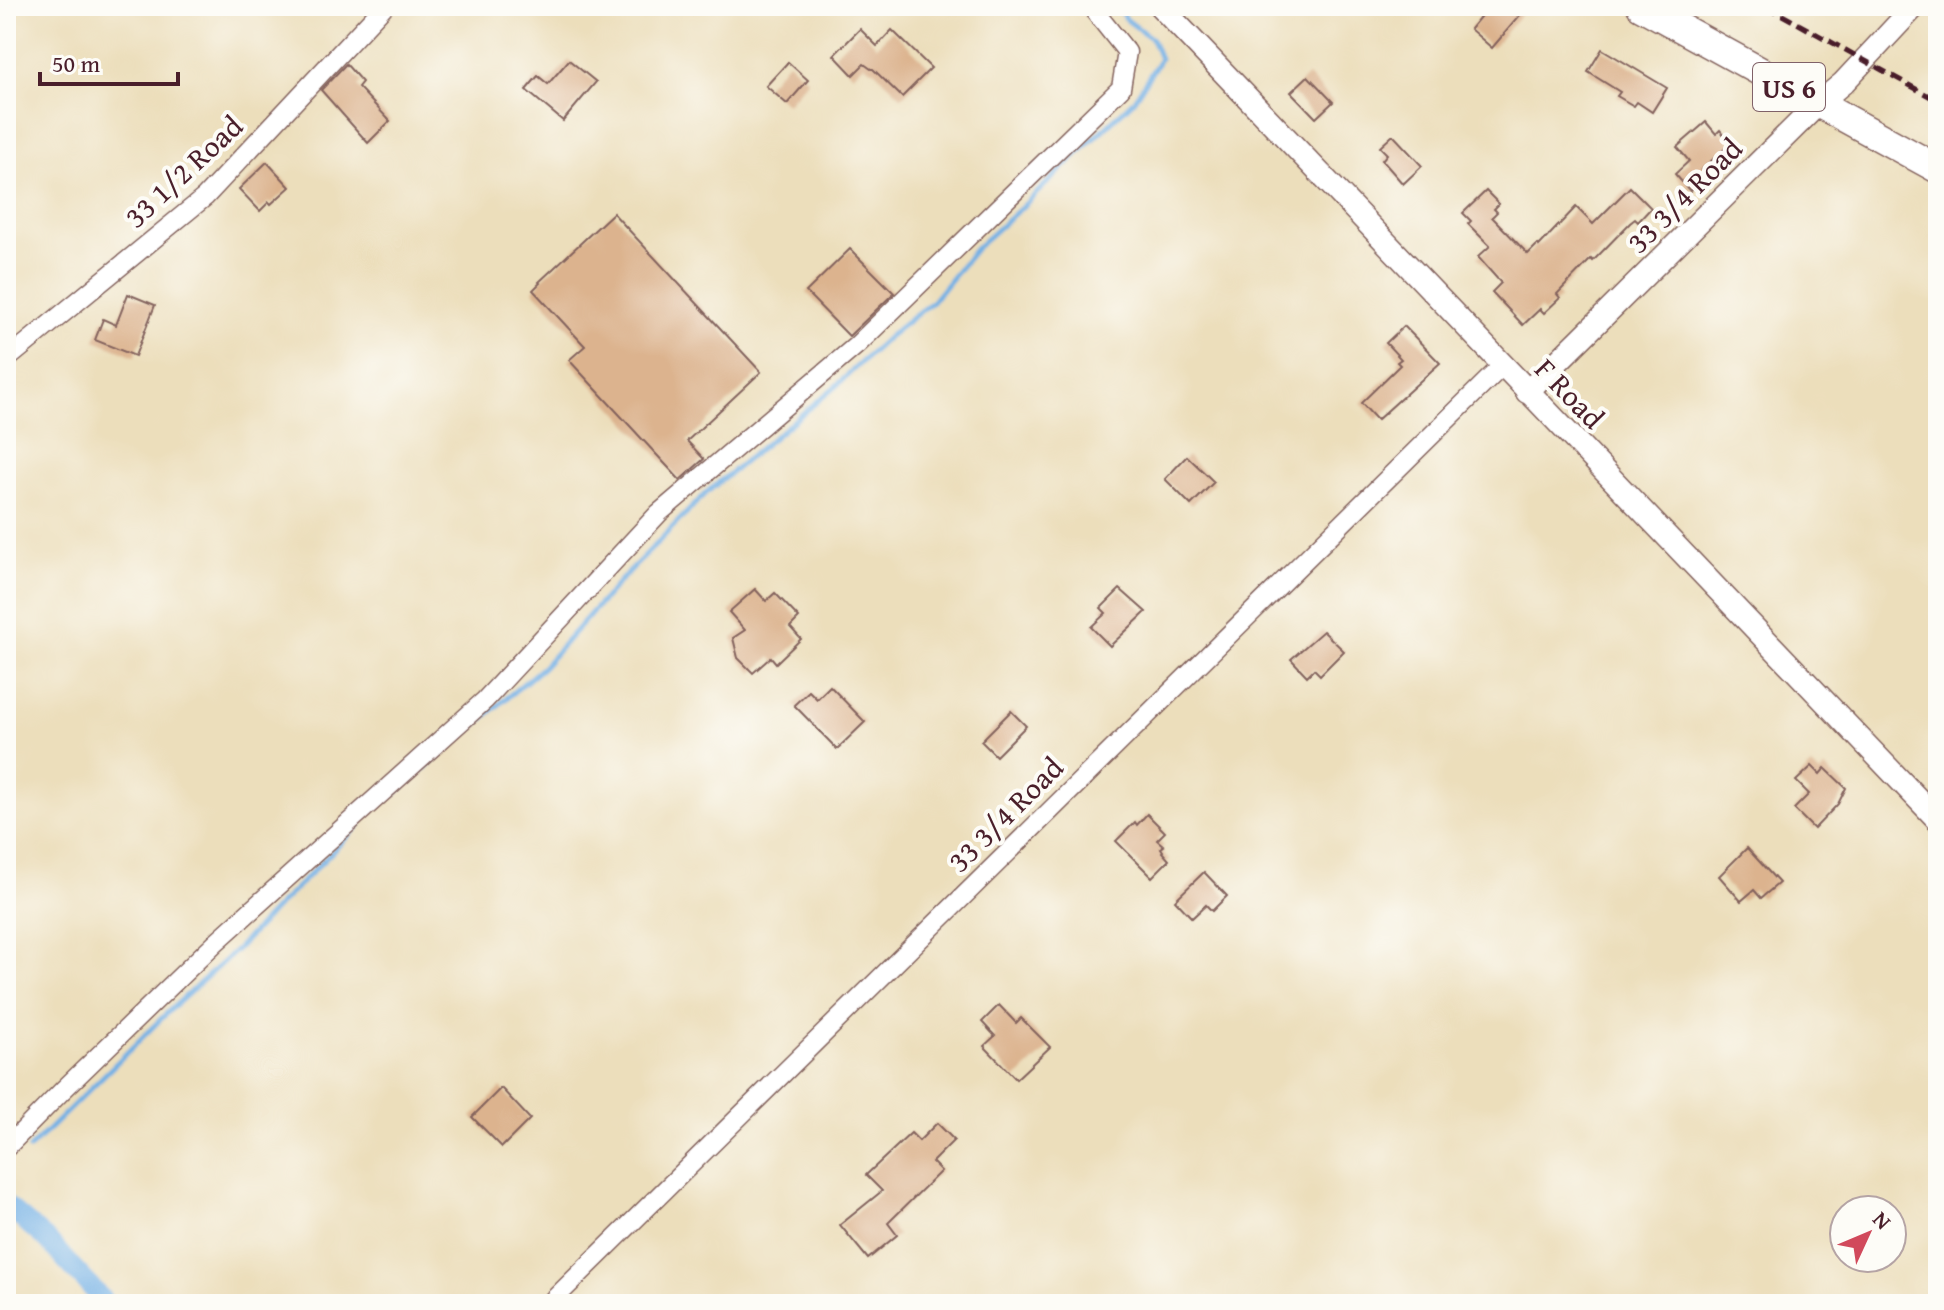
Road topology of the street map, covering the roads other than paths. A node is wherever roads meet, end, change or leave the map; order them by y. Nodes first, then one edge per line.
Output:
1 (384, 6) edge
2 (1094, 6) edge
3 (1160, 6) edge
4 (1641, 6) edge
5 (1915, 6) edge
6 (1819, 103) junction
7 (1938, 169) edge
8 (6, 360) edge
9 (1502, 366) junction
10 (1527, 392) junction
11 (1938, 820) edge
12 (7, 1147) edge
13 (549, 1304) edge

1 - 8 street, 33 1/2 Road
2 - 12 street
3 - 9 street, F Road
4 - 6 main road, US 6
5 - 6 street, 33 3/4 Road
6 - 7 main road, US 6
6 - 10 street, 33 3/4 Road
9 - 10 street, F Road
9 - 13 street, 33 3/4 Road
10 - 11 street, F Road

